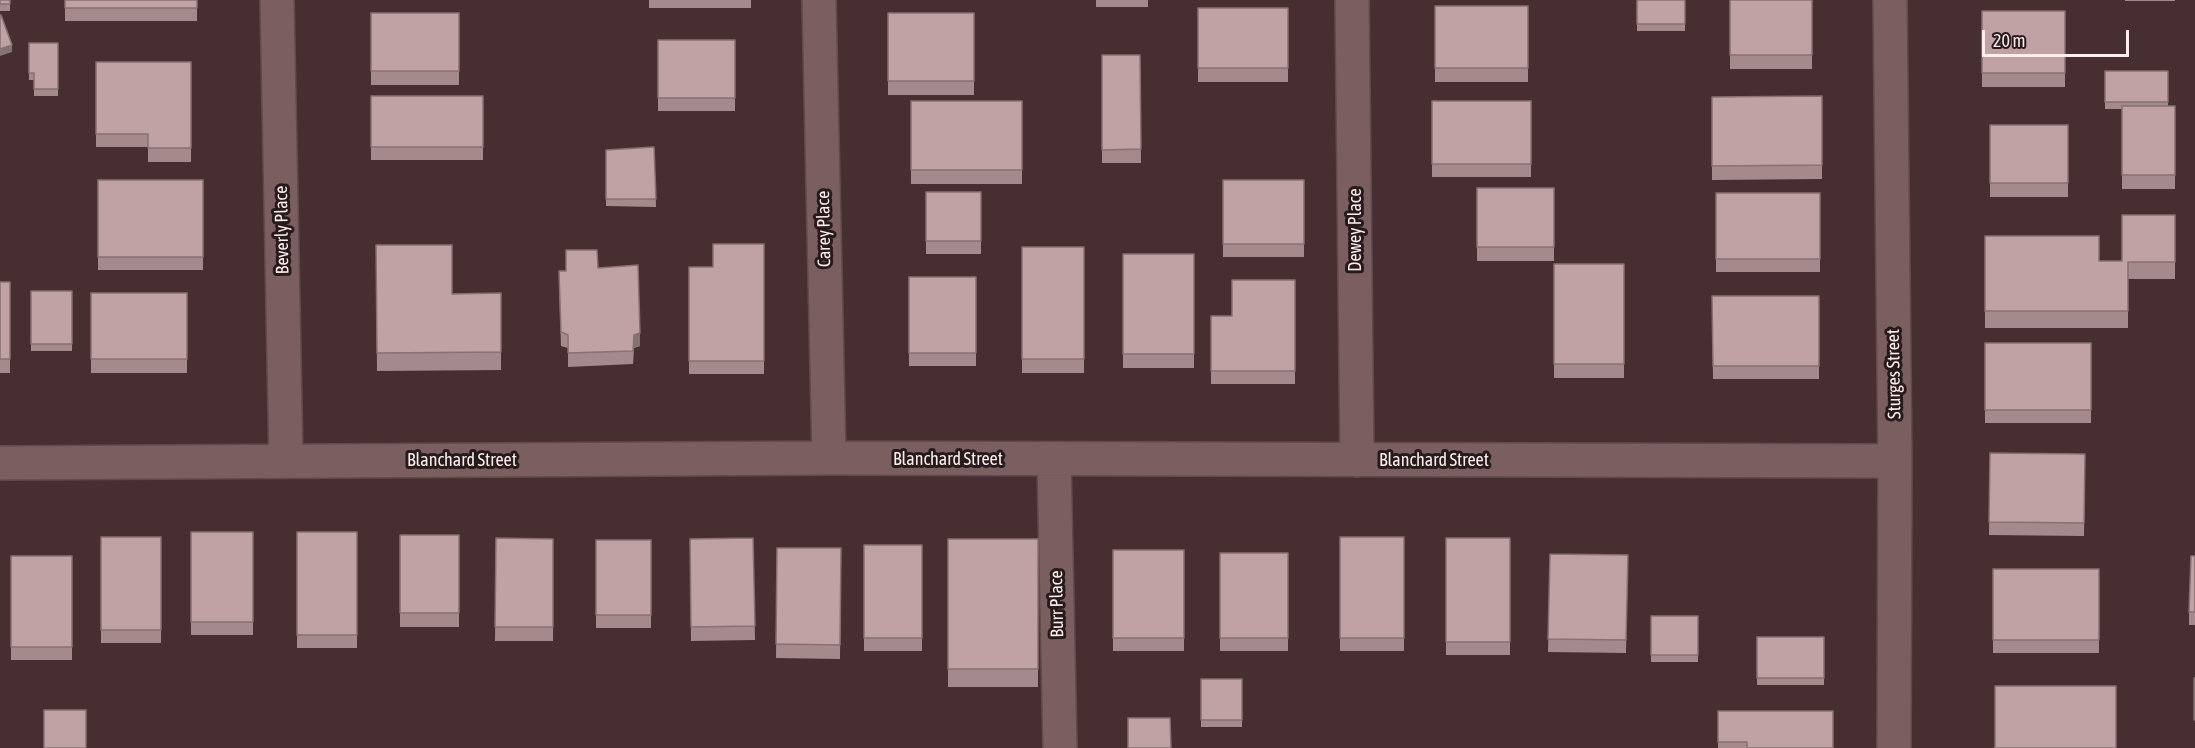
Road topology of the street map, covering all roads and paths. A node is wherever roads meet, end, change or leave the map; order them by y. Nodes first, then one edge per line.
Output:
1 (277, 0) edge
2 (819, 0) edge
3 (1352, 0) edge
4 (1890, 0) edge
5 (829, 458) junction
6 (286, 460) junction
7 (1053, 460) junction
8 (1357, 460) junction
9 (1895, 461) junction
10 (0, 463) edge
11 (1060, 748) edge
12 (1894, 748) edge

1 - 6 street, Beverly Place
2 - 5 street, Carey Place
3 - 8 street, Dewey Place
4 - 9 street, Sturges Street
5 - 6 street, Blanchard Street
5 - 7 street, Blanchard Street
6 - 10 street, Blanchard Street
7 - 8 street, Blanchard Street
7 - 11 street, Burr Place
8 - 9 street, Blanchard Street
9 - 12 street, Sturges Street

